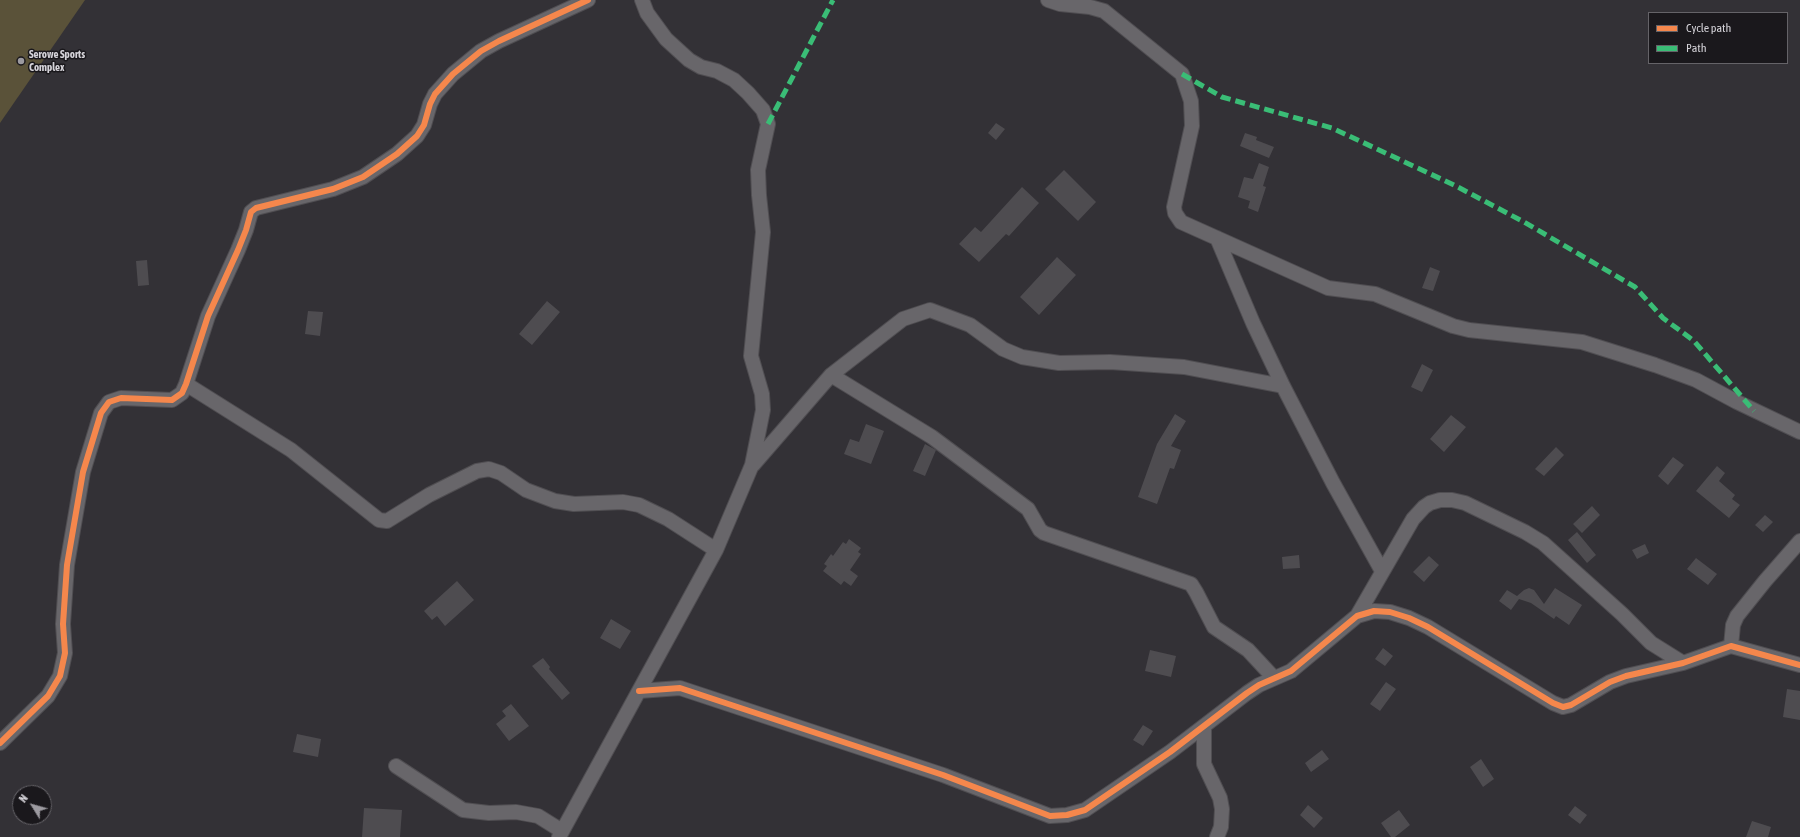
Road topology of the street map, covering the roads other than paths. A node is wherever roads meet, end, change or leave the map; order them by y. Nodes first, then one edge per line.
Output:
1 (588, 0) edge
2 (642, 0) edge
3 (1048, 0) edge
4 (1217, 238) junction
5 (831, 375) junction
6 (186, 384) junction
7 (1283, 386) junction
8 (1800, 432) edge
9 (752, 465) junction
10 (1800, 541) edge
11 (716, 550) junction
12 (1382, 571) junction
13 (1357, 616) junction
14 (1731, 646) junction
15 (1683, 663) junction
16 (1800, 665) edge
17 (1274, 678) junction
18 (639, 691) junction
19 (1204, 727) junction
20 (0, 743) edge
21 (396, 766) dead end
22 (561, 834) edge
23 (1217, 837) edge

1 - 6 street
2 - 9 street
3 - 4 street
4 - 7 street
4 - 8 street
5 - 7 street
5 - 9 street
5 - 17 street
6 - 11 street
6 - 20 street
7 - 12 street
9 - 11 street
10 - 14 street
11 - 18 street
12 - 13 street
12 - 15 street
13 - 15 street
13 - 17 street
14 - 15 street
14 - 16 street
17 - 19 street
18 - 19 street
18 - 22 street
19 - 23 street
21 - 22 street

